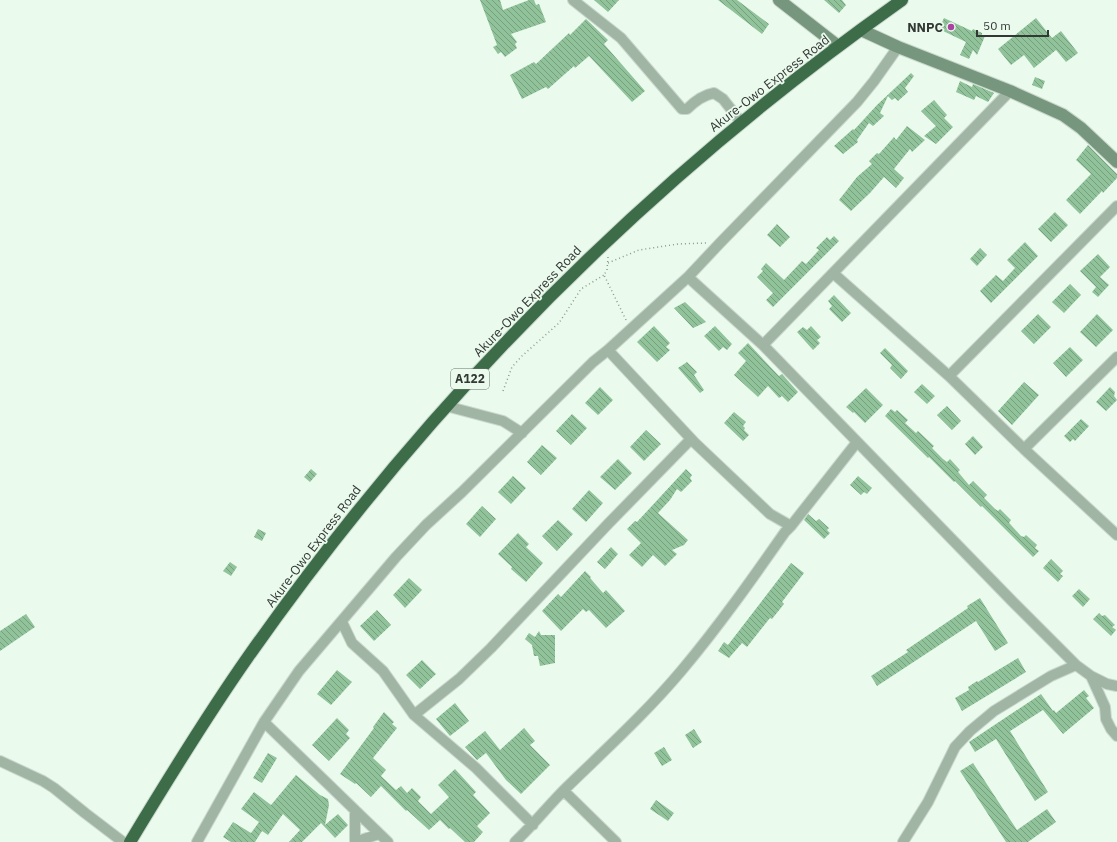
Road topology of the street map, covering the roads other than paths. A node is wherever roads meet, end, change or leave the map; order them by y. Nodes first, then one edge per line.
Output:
1 (573, 0) edge
2 (779, 0) edge
3 (902, 0) edge
4 (861, 30) junction
5 (838, 46) junction
6 (898, 47) junction
7 (1010, 91) junction
8 (741, 122) junction
9 (1117, 162) edge
10 (1117, 206) edge
11 (833, 272) junction
12 (688, 277) junction
13 (763, 345) junction
14 (608, 350) junction
15 (1117, 357) edge
16 (949, 376) junction
17 (446, 406) junction
18 (522, 433) junction
19 (690, 439) junction
20 (857, 442) junction
21 (1024, 449) junction
22 (791, 526) junction
23 (1117, 535) edge
24 (342, 622) junction
25 (1076, 665) junction
26 (1091, 676) junction
27 (1117, 686) edge
28 (414, 715) junction
29 (264, 722) junction
30 (1117, 736) edge
31 (0, 762) edge
32 (564, 790) junction
33 (355, 810) junction
34 (533, 825) junction
35 (379, 834) junction
36 (123, 842) edge
37 (130, 842) edge
38 (197, 842) edge
39 (355, 842) edge
40 (388, 842) edge
41 (515, 842) edge
42 (616, 842) edge
43 (903, 842) edge

1 - 8 street
2 - 5 street
3 - 4 highway, Akure-Owo Express Road / A122
4 - 5 highway, Akure-Owo Express Road / A122
4 - 6 street
5 - 8 highway, Akure-Owo Express Road / A122
6 - 7 street
6 - 12 street
7 - 9 street
7 - 11 street
8 - 17 highway, Akure-Owo Express Road / A122
10 - 16 street
11 - 13 street
11 - 16 street
12 - 13 street
12 - 14 street
13 - 20 street
14 - 18 street
14 - 19 street
15 - 21 street
16 - 21 street
17 - 18 street
17 - 37 highway, Akure-Owo Express Road / A122
18 - 24 street
19 - 22 street
19 - 28 street
20 - 22 street
20 - 25 street
21 - 23 street
22 - 32 street
24 - 28 street
24 - 29 street
25 - 26 street
25 - 43 street
26 - 27 street
26 - 30 street
28 - 34 street
29 - 33 street
29 - 38 street
31 - 36 street
32 - 34 street
32 - 42 street
33 - 35 street
33 - 39 street
34 - 41 street
35 - 39 street
35 - 40 street

